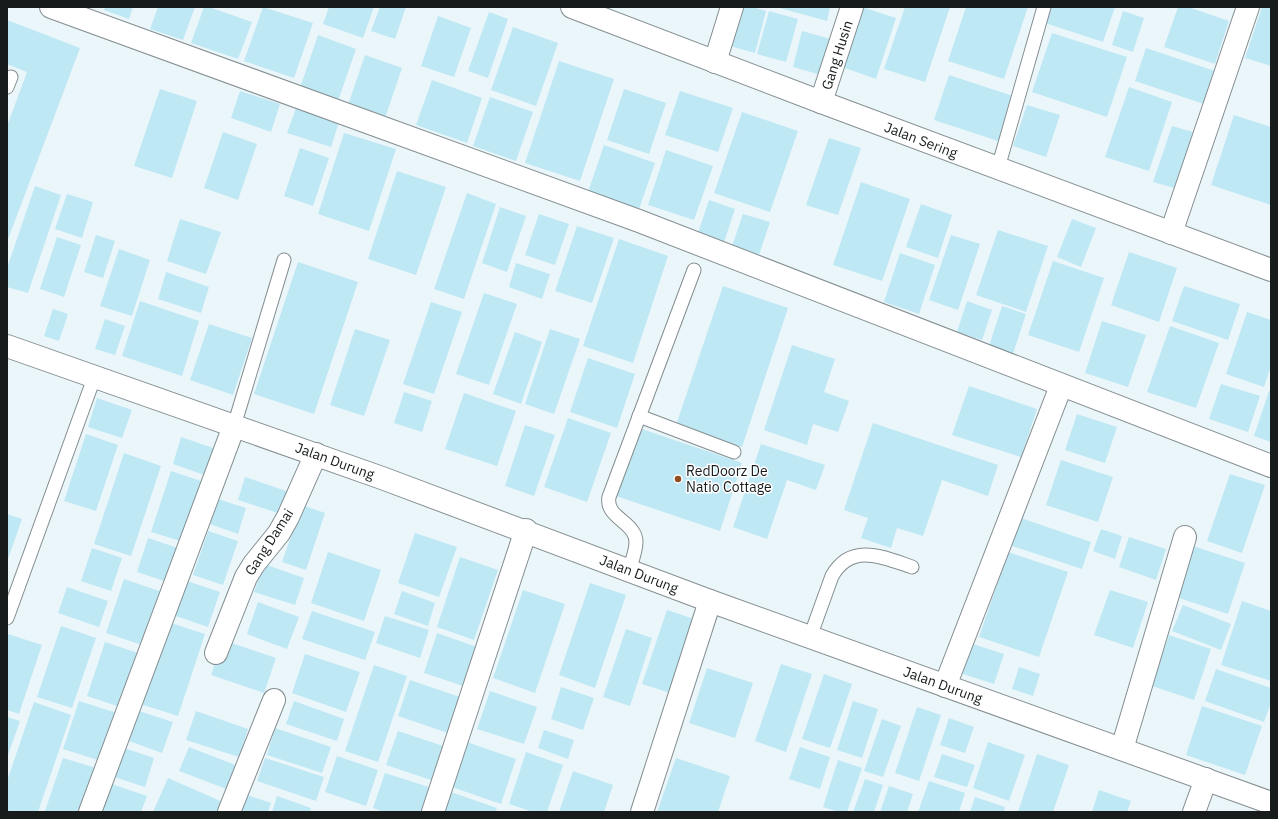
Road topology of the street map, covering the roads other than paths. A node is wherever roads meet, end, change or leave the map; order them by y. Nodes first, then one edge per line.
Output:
1 (51, 7) edge
2 (572, 7) edge
3 (732, 7) edge
4 (852, 7) edge
5 (1044, 7) edge
6 (1248, 7) edge
7 (715, 62) junction
8 (821, 102) junction
9 (998, 168) junction
10 (1171, 233) junction
11 (284, 260) dead end
12 (694, 270) dead end
13 (1271, 270) edge
14 (7, 346) edge
15 (94, 378) junction
16 (1061, 386) junction
17 (639, 416) junction
18 (234, 426) junction
19 (734, 452) dead end
20 (316, 454) junction
21 (1271, 466) edge
22 (526, 530) junction
23 (1185, 537) dead end
24 (912, 567) dead end
25 (629, 570) junction
26 (710, 601) junction
27 (7, 618) edge
28 (810, 637) junction
29 (216, 653) dead end
30 (945, 686) junction
31 (274, 700) dead end
32 (1122, 749) junction
33 (1206, 779) junction
34 (1271, 802) edge
35 (90, 812) edge
36 (229, 812) edge
37 (433, 812) edge
38 (642, 812) edge
39 (1194, 812) edge

1 - 16 street
2 - 7 street, Jalan Sering
3 - 7 street
4 - 8 street, Gang Husin
5 - 9 lane
6 - 10 street
7 - 8 street, Jalan Sering
8 - 9 street, Jalan Sering
9 - 10 street, Jalan Sering
10 - 13 street, Jalan Sering
11 - 18 lane
12 - 17 lane
14 - 15 street, Jalan Durung
15 - 18 street, Jalan Durung
15 - 27 lane
16 - 21 street
16 - 30 street
17 - 19 lane
17 - 25 lane
18 - 20 street, Jalan Durung
18 - 35 street
20 - 22 street, Jalan Durung
20 - 29 street, Gang Damai
22 - 25 street, Jalan Durung
22 - 37 street
23 - 32 street
24 - 28 lane
25 - 26 street, Jalan Durung
26 - 28 street, Jalan Durung
26 - 38 street
28 - 30 street, Jalan Durung
30 - 32 street, Jalan Durung
31 - 36 street
32 - 33 street, Jalan Durung
33 - 34 street, Jalan Durung
33 - 39 street

